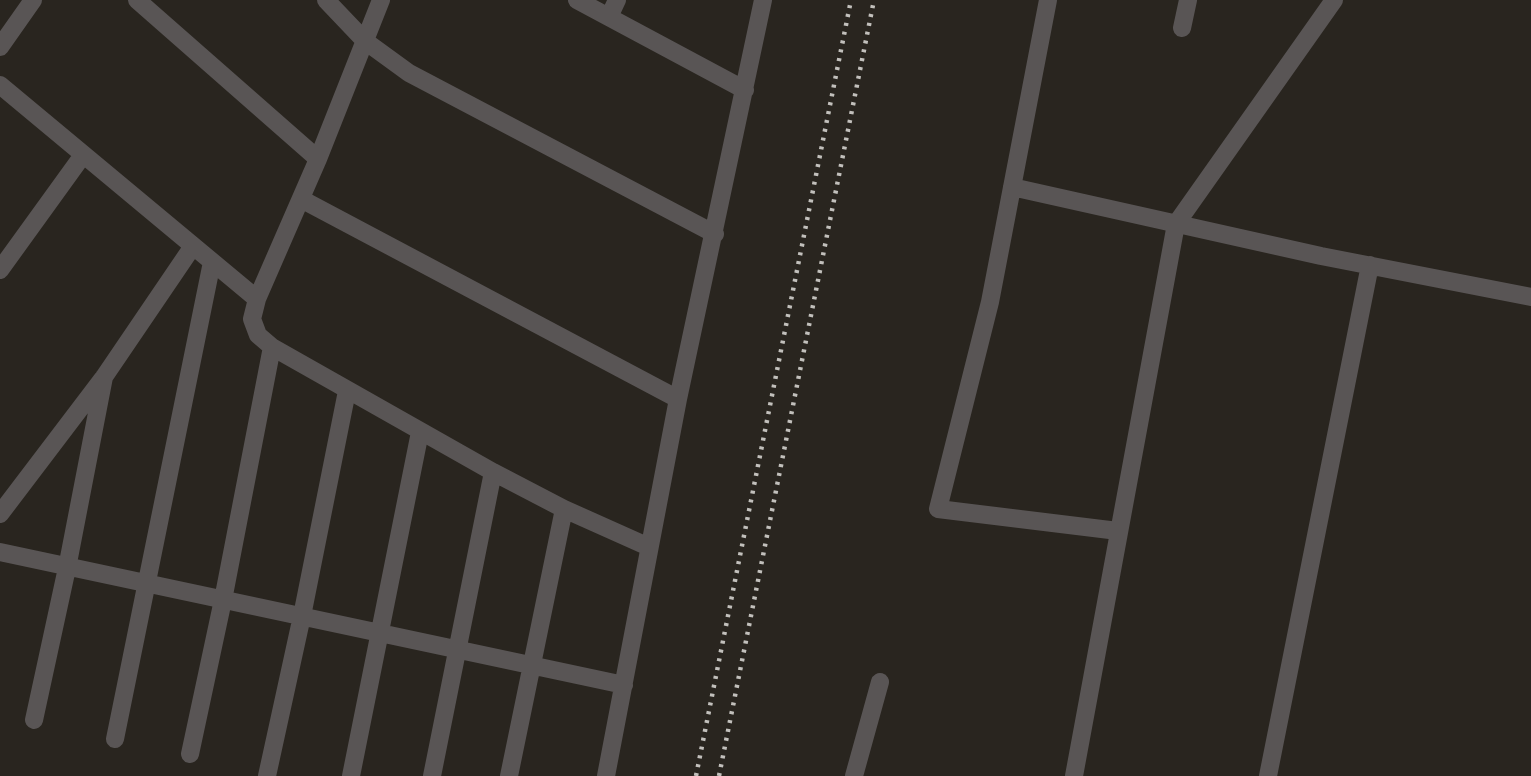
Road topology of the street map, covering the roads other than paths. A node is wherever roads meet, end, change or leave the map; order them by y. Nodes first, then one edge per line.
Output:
1 (33, 0) edge
2 (137, 0) edge
3 (326, 0) edge
4 (381, 0) edge
5 (577, 0) edge
6 (617, 0) edge
7 (764, 0) edge
8 (1048, 0) edge
9 (1188, 0) edge
10 (1334, 0) edge
11 (609, 17) junction
12 (1182, 28) dead end
13 (365, 41) junction
14 (0, 47) edge
15 (0, 85) edge
16 (745, 90) junction
17 (83, 155) junction
18 (318, 159) junction
19 (1012, 187) junction
20 (301, 198) junction
21 (1176, 224) junction
22 (715, 234) junction
23 (193, 246) junction
24 (212, 261) junction
25 (1370, 265) junction
26 (0, 270) edge
27 (1531, 297) edge
28 (256, 299) junction
29 (272, 347) junction
30 (104, 377) junction
31 (347, 391) junction
32 (678, 399) junction
33 (420, 432) junction
34 (493, 472) junction
35 (564, 509) junction
36 (0, 514) edge
37 (1118, 531) junction
38 (649, 547) junction
39 (0, 552) edge
40 (67, 568) junction
41 (148, 585) junction
42 (223, 600) junction
43 (302, 616) junction
44 (381, 632) junction
45 (458, 649) junction
46 (532, 666) junction
47 (880, 682) dead end
48 (624, 685) junction
49 (34, 720) dead end
50 (116, 739) dead end
51 (190, 754) dead end
52 (267, 776) edge
53 (351, 776) edge
54 (432, 776) edge
55 (509, 776) edge
56 (606, 776) edge
57 (854, 776) edge
58 (1074, 776) edge
59 (1268, 776) edge

1 - 14 street
2 - 18 street
3 - 13 street
4 - 13 street
5 - 11 street
6 - 11 street
7 - 16 street
8 - 19 street
9 - 12 street
10 - 21 street
11 - 16 street
13 - 18 street
13 - 22 street
15 - 17 street
16 - 22 street
17 - 23 street
17 - 26 street
18 - 20 street
19 - 21 street
19 - 37 street
20 - 28 street
20 - 32 street
21 - 25 street
21 - 37 street
22 - 32 street
23 - 24 street
23 - 30 street
24 - 28 street
24 - 41 street
25 - 27 street
25 - 59 street
28 - 29 street
29 - 31 street
29 - 42 street
30 - 36 street
30 - 40 street
31 - 33 street
31 - 43 street
32 - 38 street
33 - 34 street
33 - 44 street
34 - 35 street
34 - 45 street
35 - 38 street
35 - 46 street
37 - 58 street
38 - 48 street
39 - 40 street
40 - 41 street
40 - 49 street
41 - 42 street
41 - 50 street
42 - 43 street
42 - 51 street
43 - 44 street
43 - 52 street
44 - 45 street
44 - 53 street
45 - 46 street
45 - 54 street
46 - 48 street
46 - 55 street
47 - 57 street
48 - 56 street

